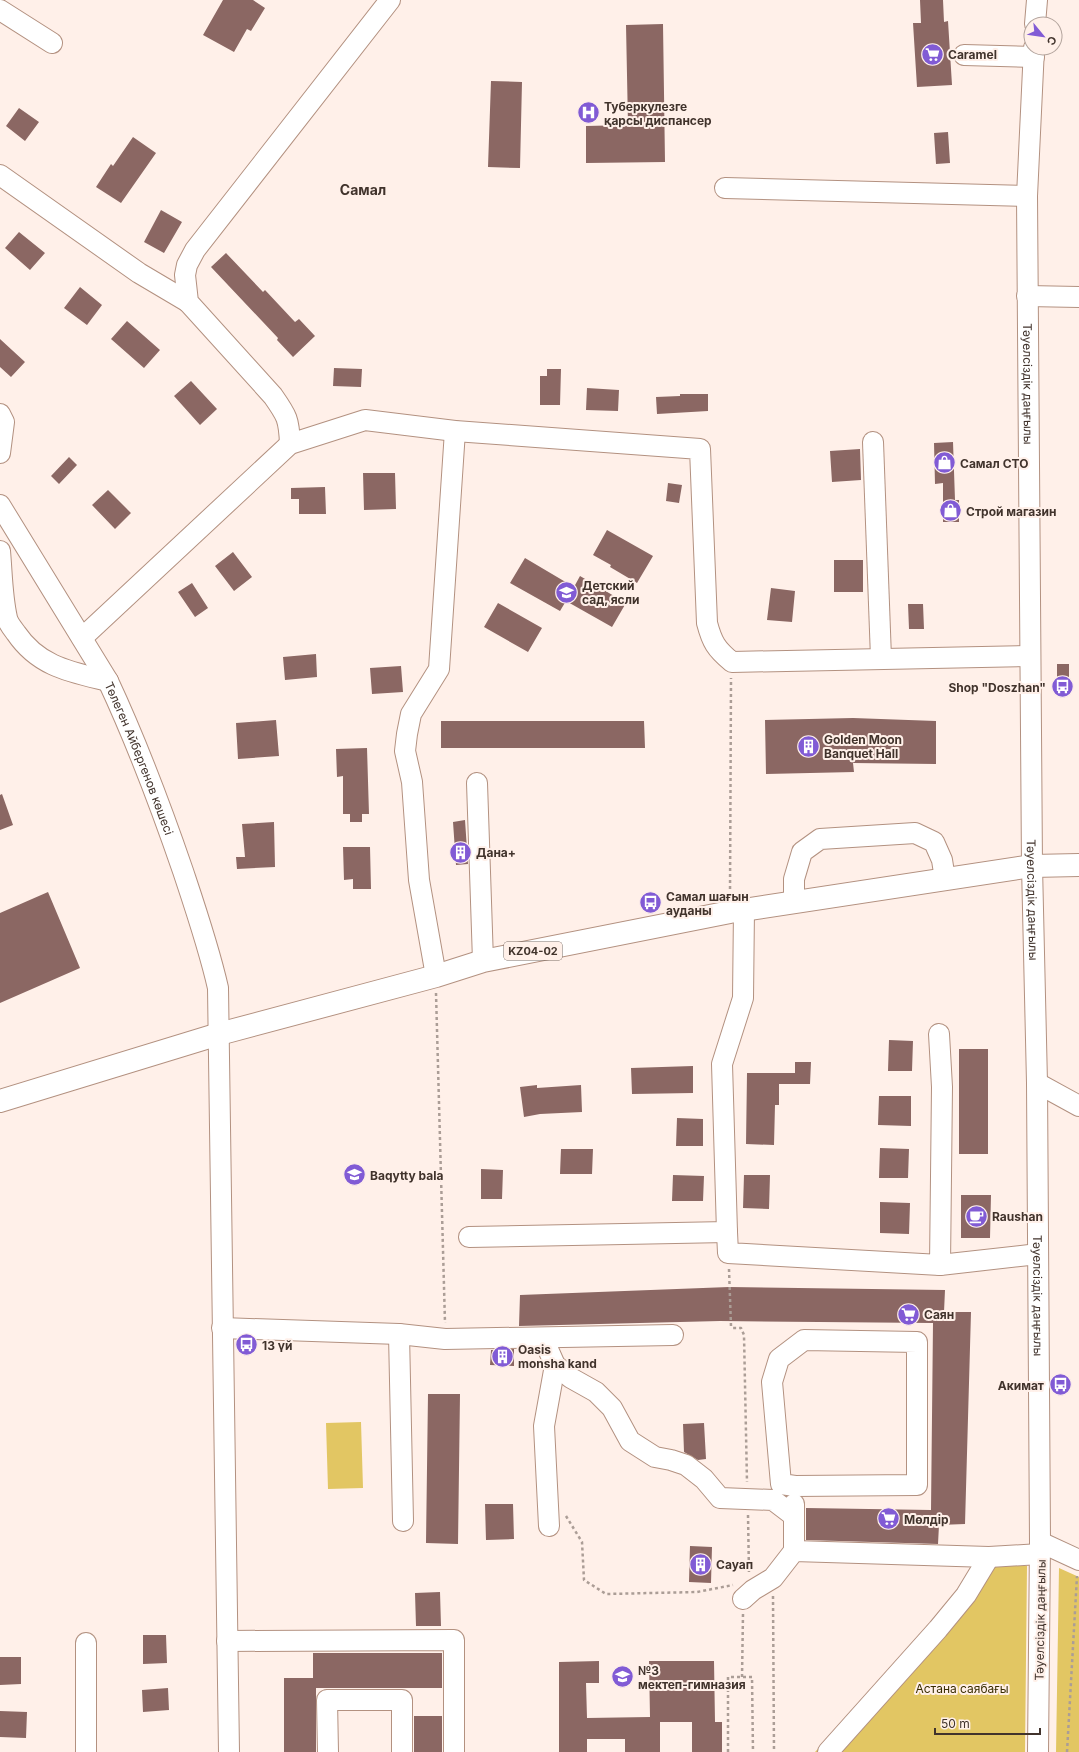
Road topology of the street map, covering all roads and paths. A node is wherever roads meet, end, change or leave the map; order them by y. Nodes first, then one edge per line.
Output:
1 (390, 0) edge
2 (1037, 0) edge
3 (0, 10) edge
4 (1036, 16) edge
5 (52, 43) dead end
6 (1023, 52) edge
7 (964, 55) dead end
8 (1034, 56) edge
9 (0, 175) edge
10 (725, 188) dead end
11 (1027, 196) junction
12 (1027, 296) junction
13 (1079, 297) edge
14 (188, 302) junction
15 (0, 414) edge
16 (455, 431) junction
17 (873, 442) dead end
18 (290, 444) junction
19 (0, 453) edge
20 (0, 505) edge
21 (0, 551) edge
22 (82, 638) junction
23 (1030, 656) junction
24 (881, 658) junction
25 (732, 662) junction
26 (108, 681) junction
27 (477, 783) dead end
28 (1079, 865) edge
29 (1032, 866) junction
30 (945, 879) junction
31 (794, 902) junction
32 (737, 911) junction
33 (483, 961) junction
34 (436, 976) junction
35 (219, 1034) junction
36 (939, 1034) dead end
37 (1037, 1083) junction
38 (0, 1101) edge
39 (1079, 1106) edge
40 (727, 1232) junction
41 (469, 1237) dead end
42 (728, 1253) junction
43 (1038, 1254) junction
44 (940, 1265) junction
45 (222, 1328) junction
46 (399, 1334) junction
47 (673, 1335) dead end
48 (542, 1338) junction
49 (445, 1339) junction
50 (555, 1365) junction
51 (795, 1486) junction
52 (747, 1498) junction
53 (562, 1510) dead end
54 (794, 1516) junction
55 (403, 1521) dead end
56 (549, 1526) dead end
57 (1040, 1548) junction
58 (794, 1551) junction
59 (990, 1557) junction
60 (1079, 1560) edge
61 (773, 1578) junction
62 (748, 1590) junction
63 (227, 1641) junction
64 (86, 1643) dead end
65 (742, 1677) junction
66 (86, 1752) edge
67 (229, 1752) edge
68 (328, 1752) edge
69 (402, 1752) edge
70 (454, 1752) edge
71 (728, 1752) edge
72 (753, 1752) edge
73 (774, 1752) edge
74 (828, 1752) edge
75 (1038, 1752) edge
76 (1067, 1752) edge

1 - 14 street
2 - 4 street
3 - 5 street
6 - 7 street
8 - 11 street, Тәуелсіздік даңғылы
9 - 14 street
10 - 11 street
11 - 12 street, Тәуелсіздік даңғылы
12 - 13 street
12 - 23 street, Тәуелсіздік даңғылы
14 - 18 street
15 - 19 street
16 - 18 street
16 - 25 street
16 - 34 street
17 - 24 street
18 - 22 street
20 - 22 street, Төлеген Айбергенов көшесі
21 - 26 street
22 - 26 street, Төлеген Айбергенов көшесі
23 - 24 street
23 - 29 street, Тәуелсіздік даңғылы
24 - 25 street
25 - 32 path
26 - 35 street, Төлеген Айбергенов көшесі
27 - 33 street
28 - 29 main road, KZ04-02
29 - 30 main road, KZ04-02
29 - 37 street, Тәуелсіздік даңғылы
30 - 31 main road, KZ04-02
30 - 31 street
31 - 32 main road, KZ04-02
32 - 33 main road, KZ04-02
32 - 40 street
33 - 34 main road, KZ04-02
34 - 35 main road, KZ04-02
34 - 49 path
35 - 38 main road, KZ04-02
35 - 45 street, Төлеген Айбергенов көшесі
36 - 44 street
37 - 39 street
37 - 43 street, Тәуелсіздік даңғылы
40 - 41 street
40 - 42 street
42 - 44 street
42 - 52 path
43 - 44 street
43 - 57 street, Тәуелсіздік даңғылы
45 - 46 street
45 - 63 street, Төлеген Айбергенов көшесі
46 - 49 street
46 - 55 street
47 - 48 street
48 - 49 street
48 - 50 street
50 - 52 street
50 - 56 street
51 - 51 street
51 - 54 street
52 - 54 street
52 - 62 path
53 - 62 path
54 - 58 street
57 - 59 street
57 - 60 street
57 - 75 street, Тәуелсіздік даңғылы
58 - 59 street
58 - 61 street
59 - 74 street
60 - 76 path
61 - 62 street
61 - 73 path
62 - 65 path
63 - 67 street, Төлеген Айбергенов көшесі
63 - 70 street
64 - 66 street
65 - 71 path
65 - 72 path
68 - 69 street

